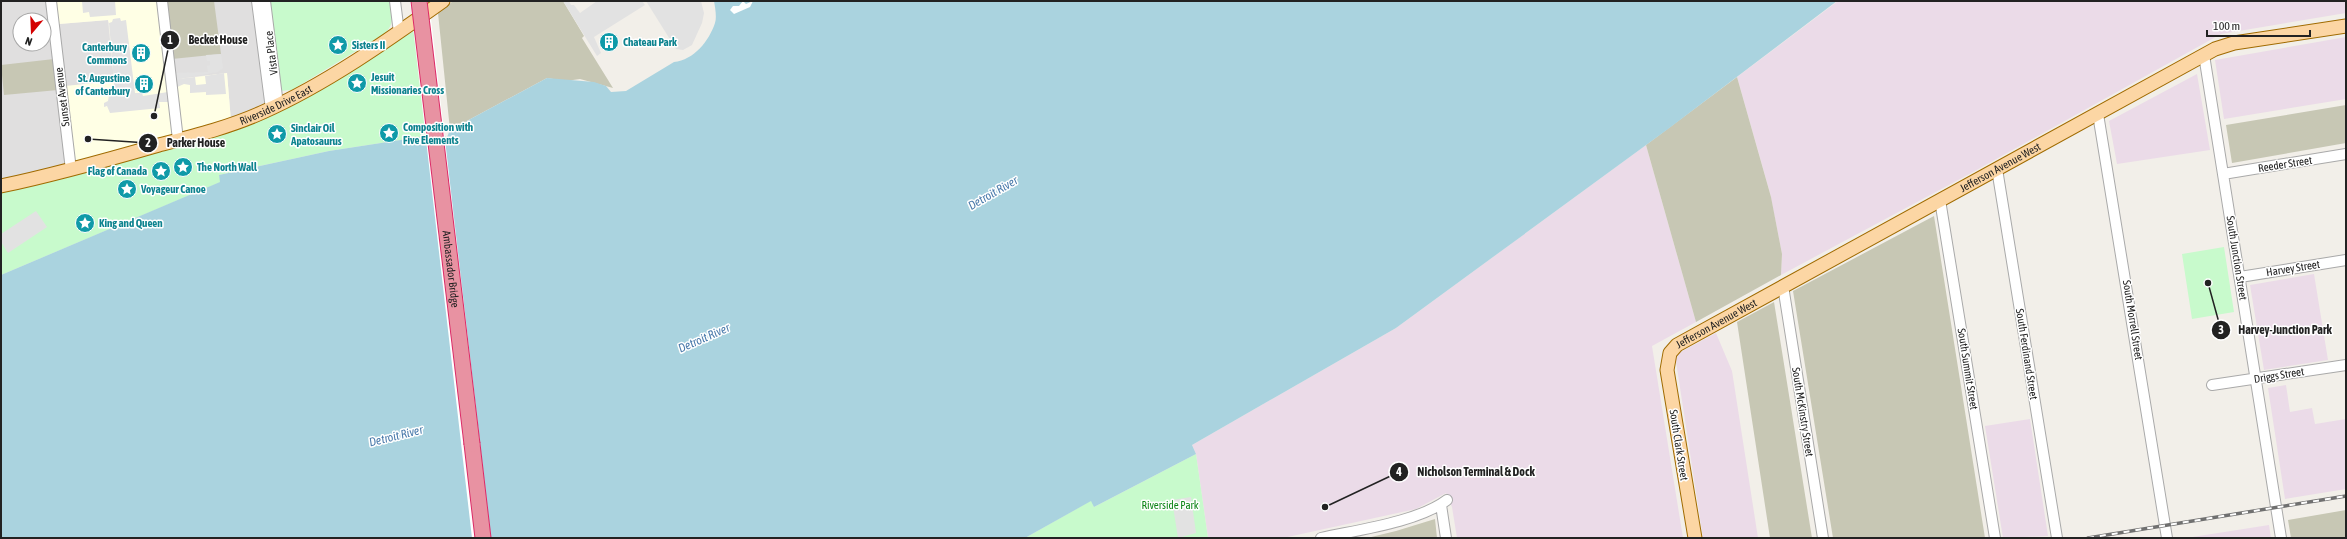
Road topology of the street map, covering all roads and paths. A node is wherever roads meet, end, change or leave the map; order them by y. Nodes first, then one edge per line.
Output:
1 (51, 1) edge
2 (162, 1) edge
3 (257, 1) edge
4 (265, 1) edge
5 (395, 1) edge
6 (420, 1) edge
7 (443, 1) edge
8 (2346, 26) edge
9 (399, 32) junction
10 (2204, 55) junction
11 (274, 107) junction
12 (2098, 114) junction
13 (178, 140) junction
14 (2346, 154) edge
15 (1997, 169) junction
16 (71, 170) junction
17 (2223, 174) junction
18 (1, 186) edge
19 (1940, 200) junction
20 (2346, 260) edge
21 (2240, 277) junction
22 (1782, 286) junction
23 (1670, 353) joint
24 (2346, 365) edge
25 (2256, 379) junction
26 (2212, 385) dead end
27 (483, 538) edge
28 (1321, 538) edge
29 (1446, 538) edge
30 (1695, 538) edge
31 (1823, 538) edge
32 (1995, 538) edge
33 (2057, 538) edge
34 (2167, 538) edge
35 (2282, 538) edge

1 - 16 street, Sunset Avenue
2 - 13 street
3 - 11 street, Vista Place
4 - 11 street, Vista Place
5 - 9 street
6 - 27 highway, Ambassador Bridge, bridge
7 - 9 main road, Riverside Drive East
8 - 10 main road, Jefferson Avenue West
9 - 11 main road, Riverside Drive East
10 - 12 main road, Jefferson Avenue West
10 - 17 street, South Junction Street
11 - 13 main road, Riverside Drive East
12 - 15 main road, Jefferson Avenue West
12 - 34 street, South Morrell Street
13 - 16 main road, Riverside Drive East
14 - 17 street, Reeder Street
15 - 19 main road, Jefferson Avenue West
15 - 33 street, South Ferdinand Street
16 - 18 main road, Riverside Drive East
17 - 21 street, South Junction Street
19 - 22 main road, Jefferson Avenue West
19 - 32 street, South Summit Street
20 - 21 street, Harvey Street
21 - 25 street, South Junction Street
22 - 23 main road, Jefferson Avenue West
22 - 31 street, South McKinstry Street
23 - 30 main road, South Clark Street
24 - 25 street, Driggs Street
25 - 26 street, Driggs Street
25 - 35 street, South Junction Street
28 - 29 street

